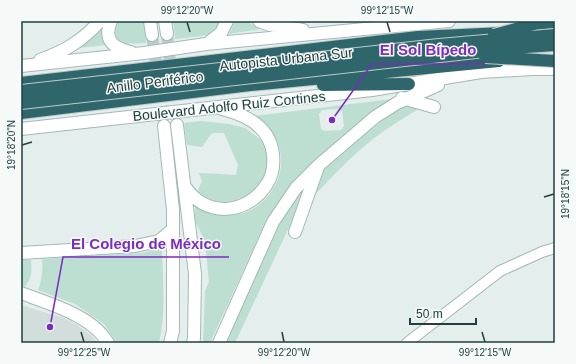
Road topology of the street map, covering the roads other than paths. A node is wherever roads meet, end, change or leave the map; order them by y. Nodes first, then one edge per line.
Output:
1 (100, 21) edge
2 (111, 21) edge
3 (150, 21) edge
4 (165, 21) edge
5 (228, 21) edge
6 (259, 21) edge
7 (449, 21) edge
8 (555, 22) edge
9 (349, 26) edge
10 (555, 31) edge
11 (324, 33) junction
12 (167, 34) tunnel mouth
13 (152, 35) tunnel mouth
14 (555, 35) edge
15 (465, 43) junction
16 (206, 44) junction
17 (555, 45) edge
18 (144, 53) junction
19 (454, 56) junction
20 (555, 56) edge
21 (555, 61) edge
22 (21, 66) edge
23 (555, 69) edge
24 (481, 72) junction
25 (21, 83) edge
26 (409, 84) junction
27 (250, 85) junction
28 (21, 90) edge
29 (372, 90) junction
30 (405, 99) junction
31 (21, 103) edge
32 (434, 107) dead end
33 (213, 108) junction
34 (21, 113) edge
35 (177, 125) tunnel mouth
36 (164, 126) tunnel mouth
37 (21, 129) edge
38 (319, 165) junction
39 (183, 184) junction
40 (173, 229) junction
41 (295, 232) dead end
42 (555, 248) edge
43 (21, 253) edge
44 (21, 293) edge
45 (108, 343) edge
46 (170, 343) edge
47 (192, 343) edge
48 (219, 343) edge
49 (407, 343) edge

1 - 22 main road
2 - 18 main road
3 - 13 main road
4 - 12 main road
5 - 16 main road
6 - 11 main road
7 - 9 main road
8 - 15 highway, bridge
9 - 11 main road
10 - 25 highway, Anillo Periférico
11 - 16 main road
14 - 15 highway, Autopista Urbana Sur, bridge
15 - 28 highway, Autopista Urbana Sur, bridge
16 - 18 main road
17 - 19 highway, Autopista Urbana Sur, bridge
18 - 22 main road
19 - 21 highway, bridge
19 - 31 highway, Autopista Urbana Sur, bridge
20 - 27 highway, Anillo Periférico
23 - 24 main road, Boulevard Adolfo Ruiz Cortines
24 - 26 main road, Boulevard Adolfo Ruiz Cortines
24 - 30 main road
26 - 27 highway
26 - 29 main road, Boulevard Adolfo Ruiz Cortines
27 - 34 highway, Anillo Periférico
29 - 30 main road
29 - 33 main road, Boulevard Adolfo Ruiz Cortines
30 - 32 main road
30 - 38 main road
33 - 37 main road, Boulevard Adolfo Ruiz Cortines
33 - 39 main road
35 - 39 main road
36 - 40 main road
38 - 41 main road
38 - 48 main road
39 - 47 main road
40 - 43 main road
40 - 46 main road
42 - 49 street
44 - 45 main road

